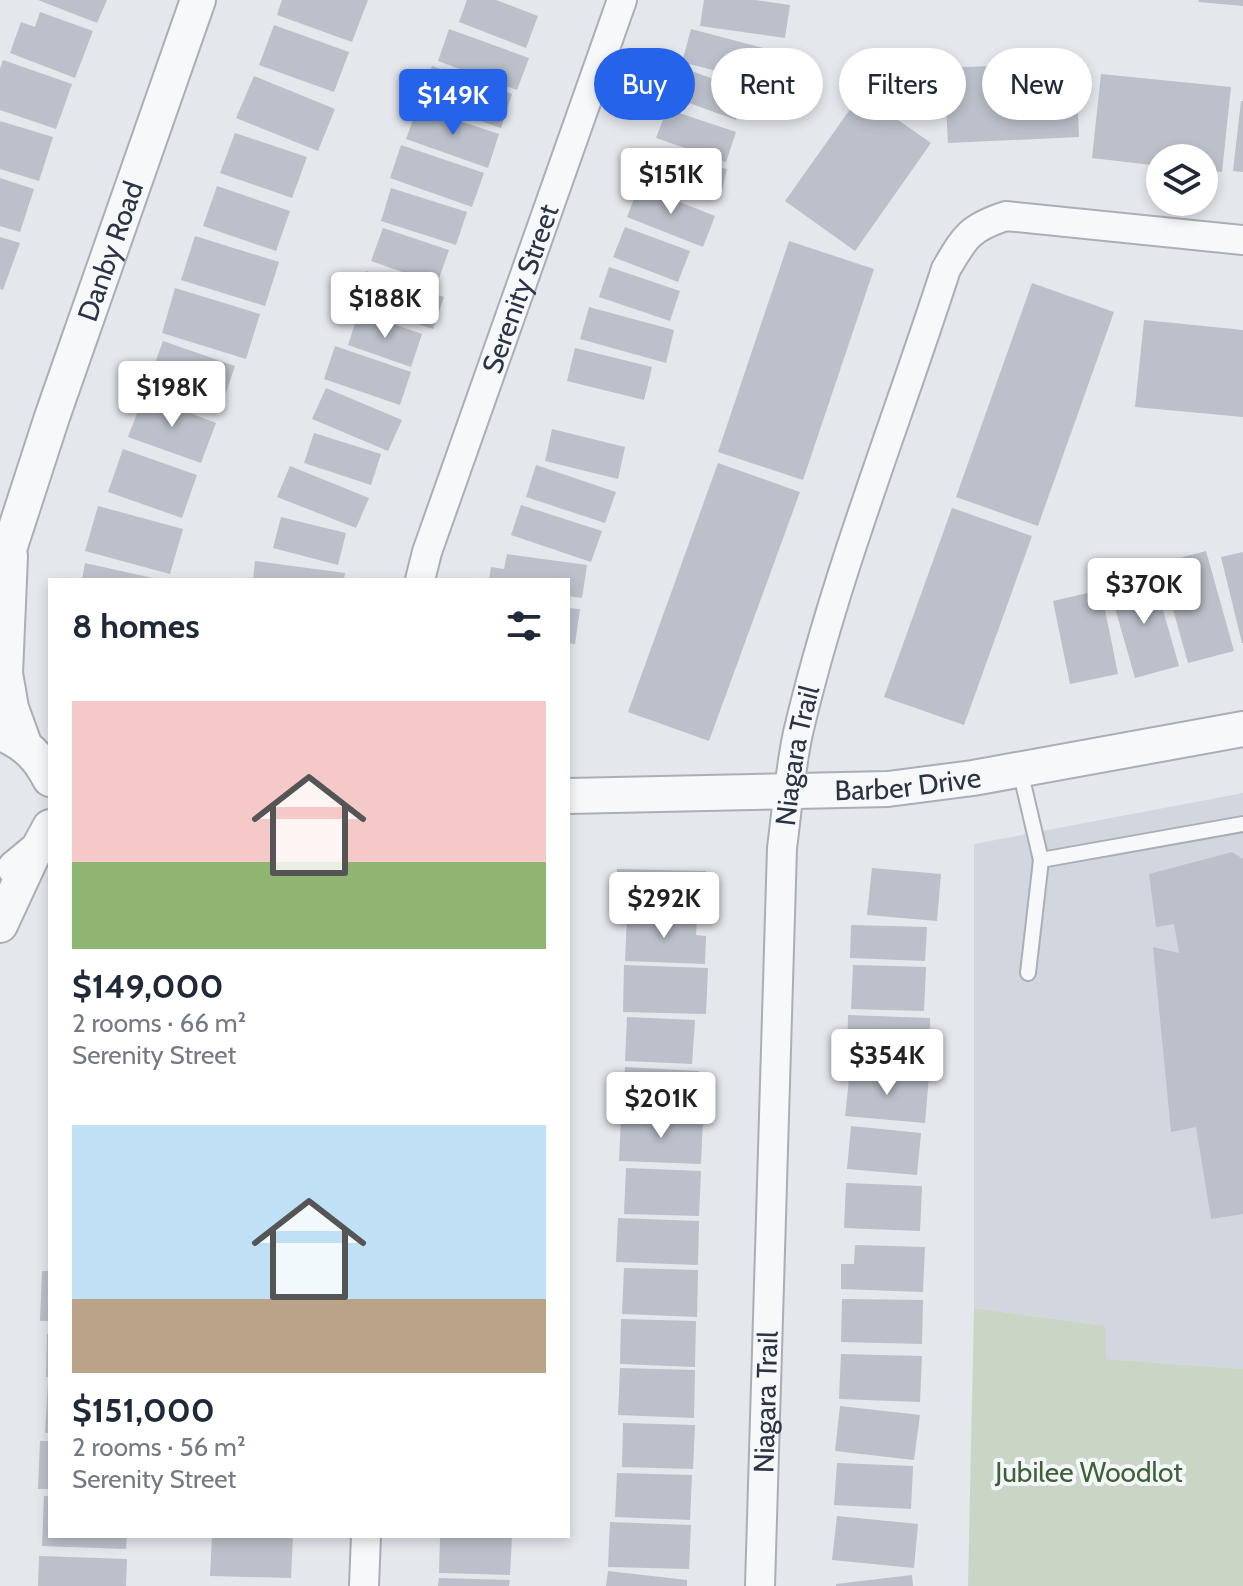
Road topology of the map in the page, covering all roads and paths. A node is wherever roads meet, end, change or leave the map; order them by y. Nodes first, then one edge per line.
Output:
1 (198, 0) edge
2 (622, 0) edge
3 (1243, 240) edge
4 (5, 562) edge
5 (421, 578) edge
6 (1243, 729) edge
7 (33, 757) edge
8 (1020, 770) junction
9 (790, 793) junction
10 (570, 796) edge
11 (1243, 824) edge
12 (44, 841) edge
13 (1041, 860) junction
14 (0, 873) edge
15 (0, 925) edge
16 (1028, 973) dead end
17 (366, 1538) edge
18 (364, 1586) edge
19 (760, 1586) edge

1 - 4 street, Danby Road
2 - 5 street, Serenity Street
3 - 9 street, Niagara Trail
4 - 7 street, Danby Road
6 - 8 street, Barber Drive
8 - 9 street, Barber Drive
8 - 13 lane
9 - 10 street, Barber Drive
9 - 19 street, Niagara Trail
11 - 13 lane
12 - 14 street
12 - 15 street
13 - 16 lane
17 - 18 street

